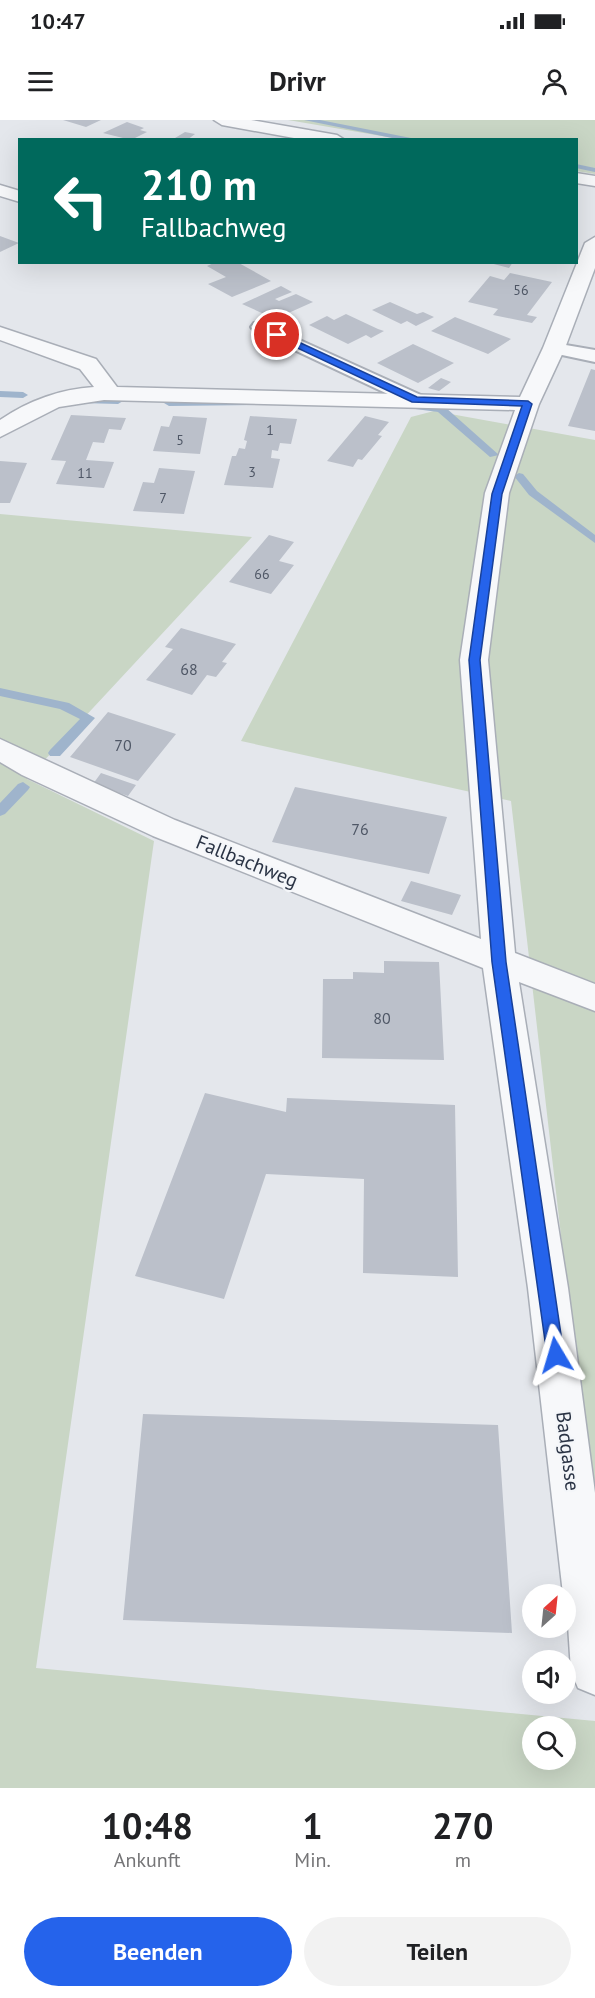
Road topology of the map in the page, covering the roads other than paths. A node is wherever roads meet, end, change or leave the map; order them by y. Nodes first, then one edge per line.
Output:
1 (222, 120) edge
2 (326, 138) edge
3 (578, 178) edge
4 (595, 181) edge
5 (0, 190) edge
6 (18, 196) edge
7 (588, 244) edge
8 (260, 327) dead end
9 (0, 333) edge
10 (554, 348) junction
11 (595, 356) edge
12 (109, 392) junction
13 (416, 400) junction
14 (528, 404) junction
15 (0, 430) edge
16 (0, 749) edge
17 (499, 962) junction
18 (595, 998) edge
19 (595, 1671) edge

1 - 2 street
3 - 4 street
5 - 6 street
7 - 10 street, Badgasse
8 - 13 lane
9 - 12 street
10 - 11 lane
10 - 14 street, Badgasse
12 - 13 street
12 - 15 street
13 - 14 street
14 - 17 street, Badgasse
16 - 17 street, Fallbachweg
17 - 18 street, Fallbachweg
17 - 19 street, Badgasse

